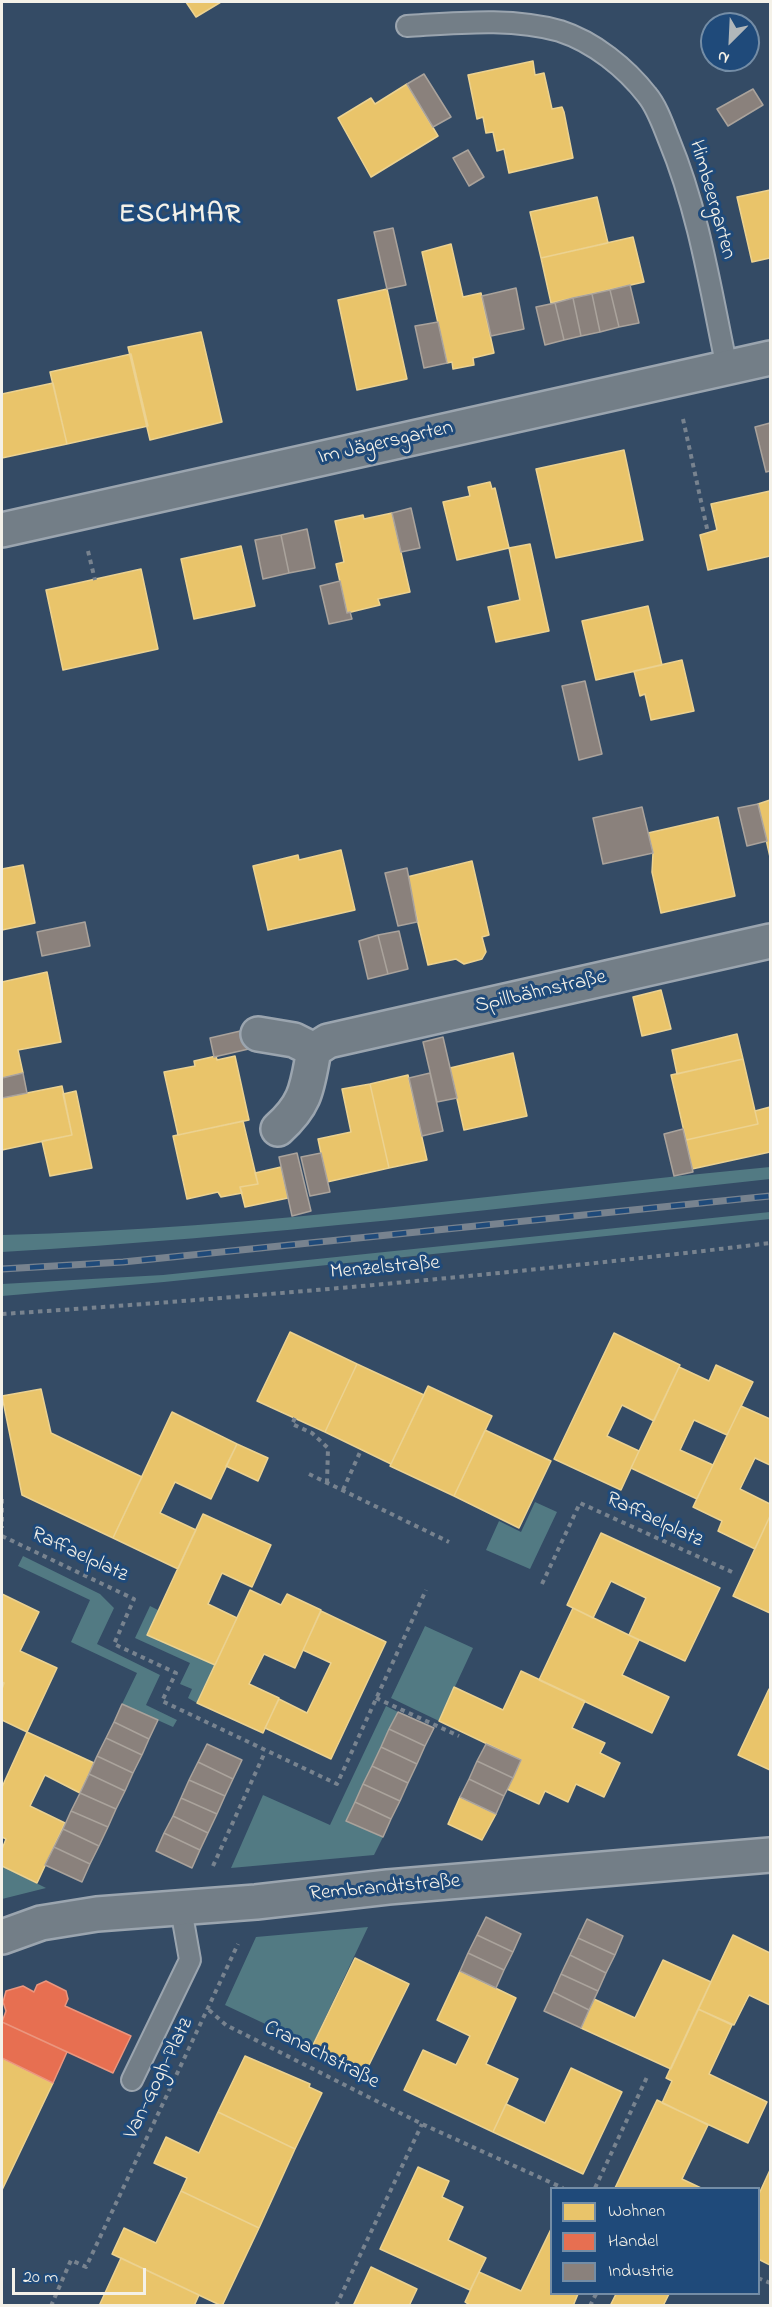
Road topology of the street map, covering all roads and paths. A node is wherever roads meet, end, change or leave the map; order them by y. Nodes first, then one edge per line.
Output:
1 (407, 26) dead end
2 (771, 358) edge
3 (727, 368) junction
4 (675, 379) junction
5 (2, 531) edge
6 (708, 533) dead end
7 (771, 941) edge
8 (258, 1034) dead end
9 (314, 1050) junction
10 (278, 1129) dead end
11 (771, 1244) edge
12 (2, 1314) edge
13 (295, 1419) dead end
14 (361, 1450) dead end
15 (309, 1474) dead end
16 (327, 1483) junction
17 (343, 1490) junction
18 (2, 1499) edge
19 (2, 1528) edge
20 (2, 1536) edge
21 (449, 1542) dead end
22 (732, 1572) dead end
23 (542, 1584) dead end
24 (426, 1590) dead end
25 (376, 1698) junction
26 (459, 1736) dead end
27 (265, 1752) junction
28 (771, 1855) edge
29 (256, 1902) junction
30 (195, 1907) junction
31 (2, 1937) edge
32 (209, 2010) junction
33 (647, 2077) dead end
34 (132, 2080) dead end
35 (422, 2124) junction
36 (560, 2187) edge
37 (595, 2187) edge
38 (51, 2306) edge
39 (336, 2306) edge

1 - 3 lane, Himbeergarten
2 - 3 street, Im Jägersgarten
3 - 4 street, Im Jägersgarten
4 - 5 street, Im Jägersgarten
4 - 6 path
7 - 9 street, Spillbähnstraße
8 - 9 street
9 - 10 street
11 - 12 path, Menzelstraße
13 - 16 path
14 - 17 path
15 - 16 path
16 - 17 path
17 - 21 path
18 - 19 path, Raffaelplatz
20 - 27 path, Raffaelplatz
22 - 23 path, Raffaelplatz
24 - 25 path, Raffaelplatz
25 - 26 path
25 - 27 path, Raffaelplatz
27 - 30 path
28 - 29 street, Rembrandtstraße
29 - 30 street, Rembrandtstraße
29 - 32 path, Van-Gogh-Platz
30 - 31 street, Rembrandtstraße
30 - 34 lane
32 - 35 path, Cranachstraße
32 - 38 path, Van-Gogh-Platz
33 - 37 path
35 - 36 path, Cranachstraße
35 - 39 path

